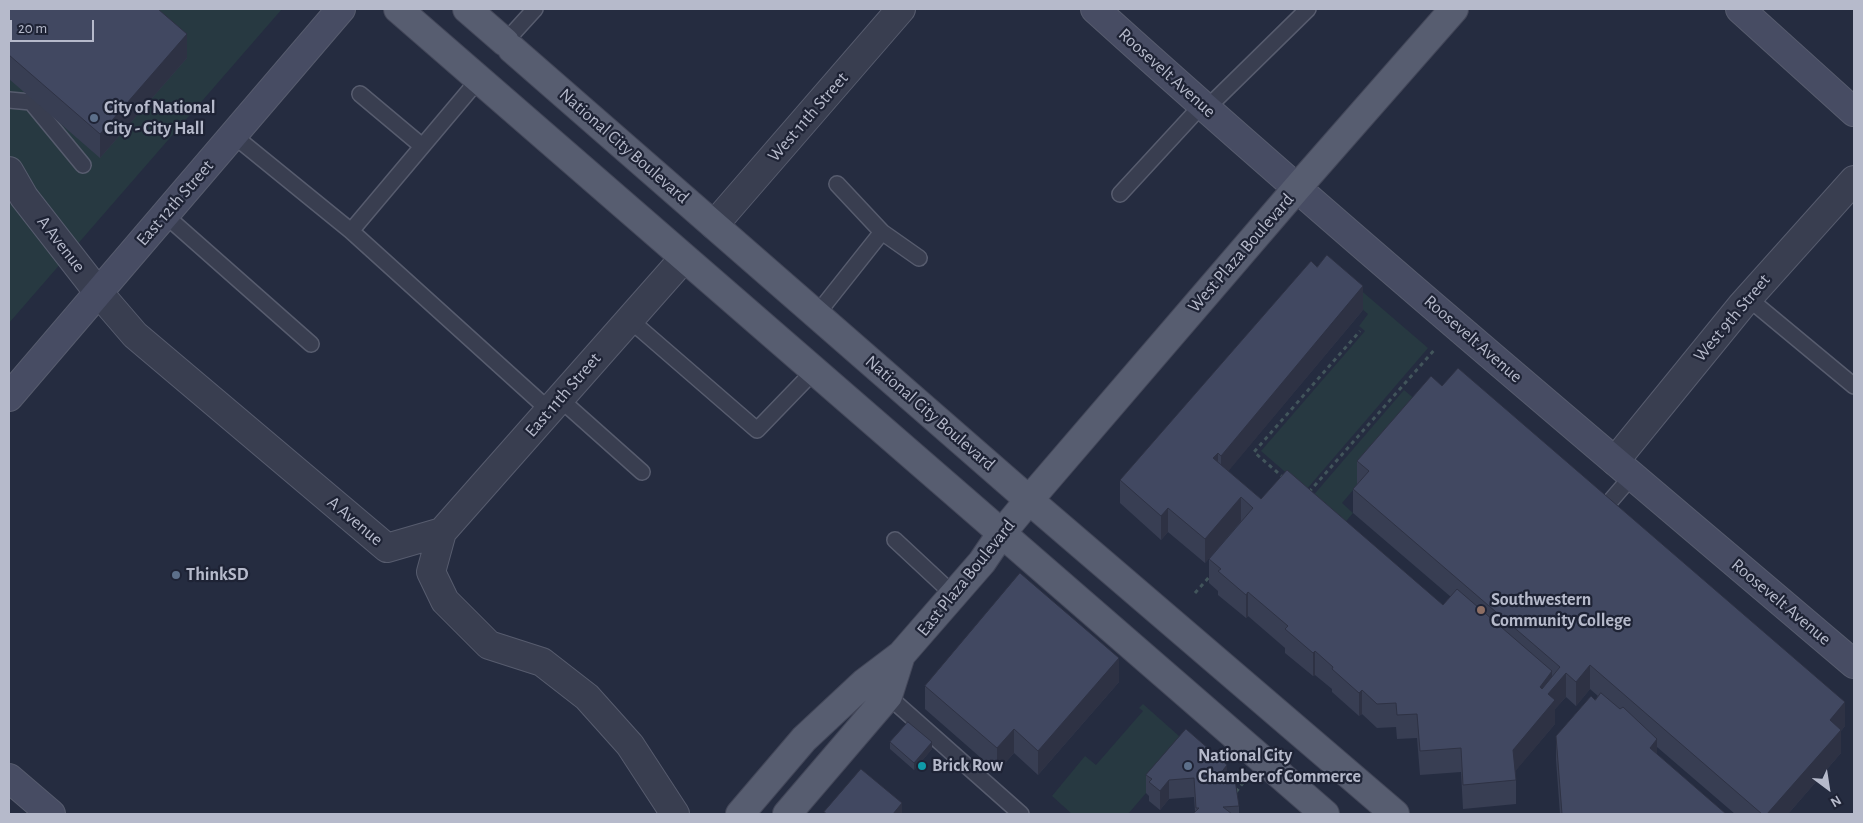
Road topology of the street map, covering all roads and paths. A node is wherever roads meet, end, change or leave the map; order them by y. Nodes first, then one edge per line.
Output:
1 (341, 9) edge
2 (398, 9) edge
3 (466, 9) edge
4 (535, 9) edge
5 (901, 9) edge
6 (1095, 9) edge
7 (1308, 9) edge
8 (1454, 9) edge
9 (1740, 9) edge
10 (509, 46) junction
11 (479, 79) junction
12 (360, 94) dead end
13 (9, 100) edge
14 (1204, 107) junction
15 (1854, 112) edge
16 (233, 135) junction
17 (422, 146) junction
18 (83, 165) dead end
19 (9, 171) edge
20 (1854, 180) edge
21 (837, 184) dead end
22 (1297, 188) junction
23 (1120, 194) dead end
24 (165, 215) junction
25 (714, 225) junction
26 (351, 230) junction
27 (882, 232) junction
28 (684, 258) junction
29 (919, 258) dead end
30 (98, 292) junction
31 (1748, 298) junction
32 (817, 314) junction
33 (630, 320) junction
34 (1360, 331) dead end
35 (312, 344) dead end
36 (1436, 348) dead end
37 (814, 371) junction
38 (1854, 386) edge
39 (9, 397) edge
40 (555, 405) junction
41 (1624, 469) junction
42 (642, 472) dead end
43 (1290, 484) edge
44 (1305, 497) edge
45 (1029, 500) junction
46 (1601, 512) edge
47 (442, 532) junction
48 (1001, 534) junction
49 (895, 540) dead end
50 (1214, 572) edge
51 (1195, 593) dead end
52 (954, 595) junction
53 (901, 655) junction
54 (1852, 657) edge
55 (888, 696) junction
56 (9, 778) edge
57 (1240, 779) dead end
58 (1237, 799) edge
59 (51, 814) edge
60 (675, 814) edge
61 (740, 814) edge
62 (787, 814) edge
63 (1021, 814) edge
64 (1325, 814) edge
65 (1394, 814) edge

1 - 16 street, East 12th Street
2 - 11 main road
3 - 10 main road, National City Boulevard
4 - 10 lane
5 - 25 street, West 11th Street
6 - 14 street, Roosevelt Avenue
7 - 14 lane
8 - 22 main road, West Plaza Boulevard
9 - 15 street
10 - 25 main road, National City Boulevard
11 - 17 lane
11 - 28 main road
12 - 17 lane
13 - 18 lane
14 - 22 street, Roosevelt Avenue
14 - 23 lane
16 - 24 street, East 12th Street
16 - 26 lane
17 - 26 lane
19 - 30 street, A Avenue
20 - 31 street, West 9th Street
21 - 27 lane
22 - 41 street, Roosevelt Avenue
22 - 45 main road, West Plaza Boulevard
24 - 30 street, East 12th Street
24 - 35 lane
25 - 32 main road, National City Boulevard
26 - 40 lane
27 - 29 lane
27 - 32 lane
28 - 33 street, East 11th Street
28 - 37 main road
30 - 39 street, East 12th Street
30 - 47 street, A Avenue
31 - 38 lane
31 - 41 street, West 9th Street
32 - 45 main road, National City Boulevard
33 - 37 lane
33 - 40 street, East 11th Street
34 - 43 path
36 - 44 path
37 - 48 main road
40 - 42 lane
40 - 47 street, East 11th Street
41 - 46 lane
41 - 54 street, Roosevelt Avenue
45 - 48 main road, East Plaza Boulevard
45 - 65 main road, National City Boulevard
47 - 60 street
48 - 52 main road, East Plaza Boulevard
48 - 64 main road
49 - 52 lane
50 - 51 path
52 - 53 main road, East Plaza Boulevard
53 - 55 main road, East Plaza Boulevard
53 - 61 main road, East Plaza Boulevard
55 - 62 main road, East Plaza Boulevard
55 - 63 lane
56 - 59 street
57 - 58 path

